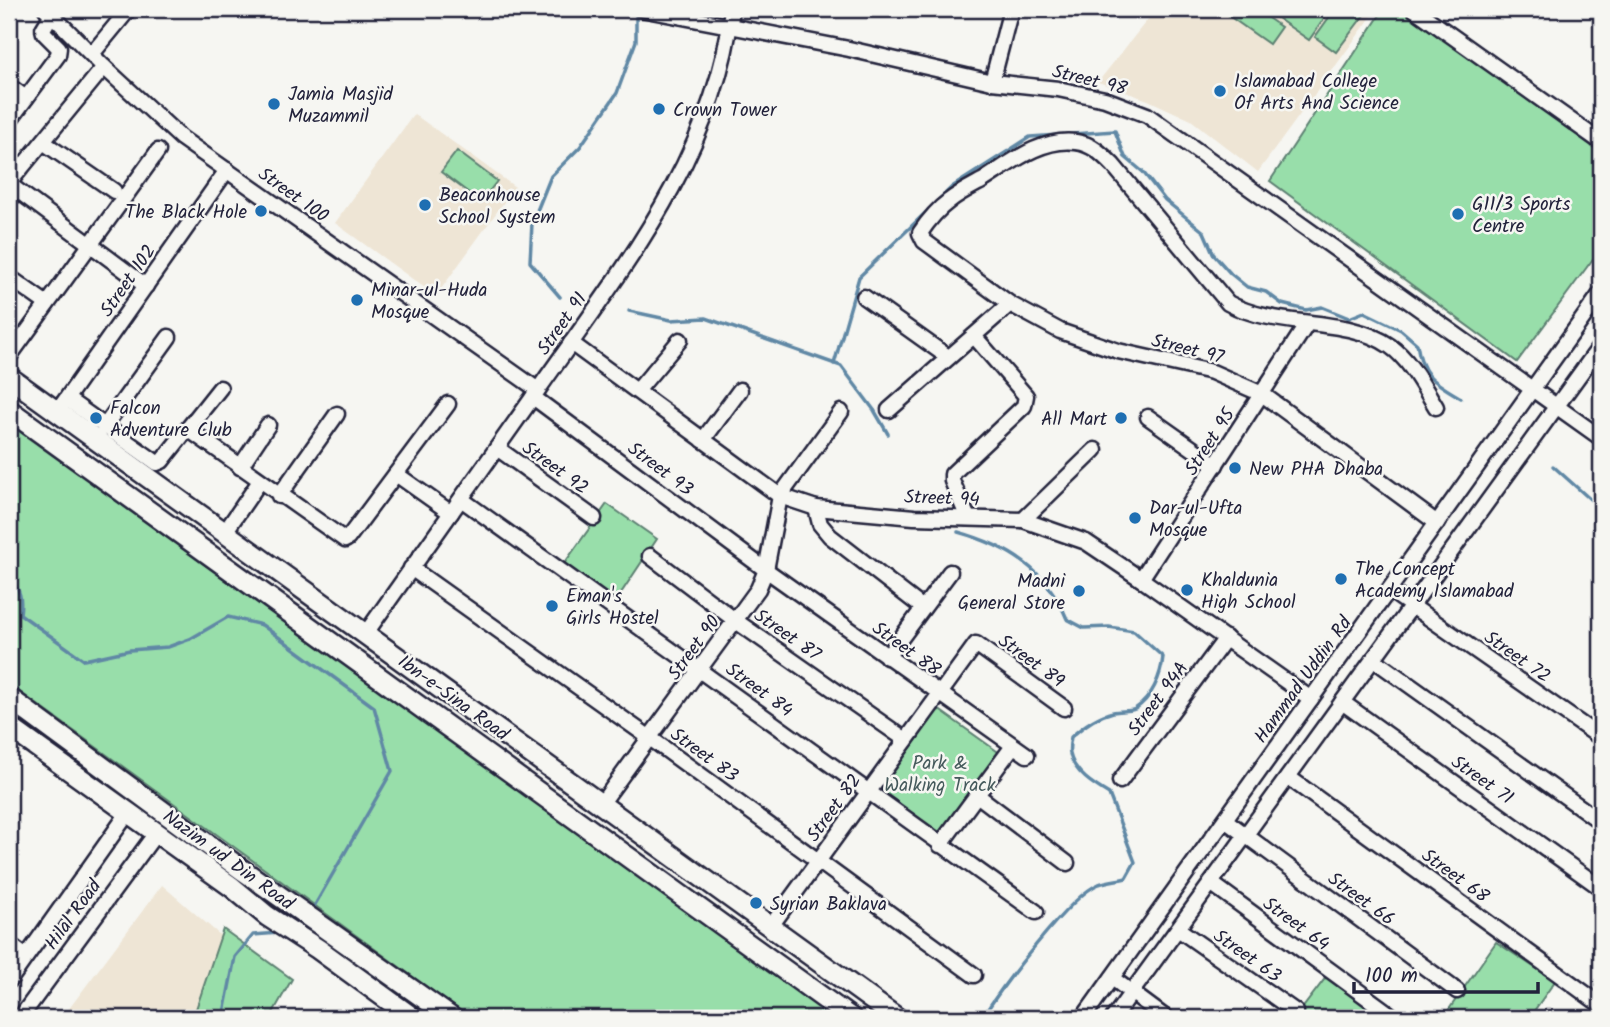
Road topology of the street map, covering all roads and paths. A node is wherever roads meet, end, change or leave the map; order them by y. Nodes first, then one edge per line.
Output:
1 (130, 9) edge
2 (642, 9) edge
3 (732, 9) edge
4 (1011, 9) edge
5 (1414, 9) edge
6 (49, 11) edge
7 (730, 27) junction
8 (92, 54) junction
9 (104, 67) junction
10 (992, 82) junction
11 (9, 86) edge
12 (26, 98) junction
13 (9, 121) edge
14 (43, 142) junction
15 (1601, 142) edge
16 (158, 150) dead end
17 (227, 170) junction
18 (9, 183) edge
19 (114, 191) dead end
20 (90, 244) junction
21 (9, 277) edge
22 (146, 286) junction
23 (1601, 293) edge
24 (864, 297) dead end
25 (47, 304) junction
26 (1010, 304) junction
27 (1307, 324) junction
28 (974, 336) junction
29 (169, 337) dead end
30 (680, 340) dead end
31 (571, 342) junction
32 (1601, 345) edge
33 (9, 357) edge
34 (948, 357) junction
35 (9, 377) edge
36 (220, 388) dead end
37 (1534, 388) junction
38 (740, 390) dead end
39 (637, 391) junction
40 (535, 393) junction
41 (1262, 394) junction
42 (448, 404) dead end
43 (62, 405) junction
44 (1558, 405) junction
45 (1436, 407) dead end
46 (9, 410) edge
47 (889, 410) dead end
48 (841, 412) dead end
49 (337, 414) dead end
50 (1148, 417) dead end
51 (268, 425) dead end
52 (104, 427) junction
53 (188, 429) junction
54 (1601, 438) edge
55 (703, 440) junction
56 (497, 448) junction
57 (1095, 450) dead end
58 (1216, 465) junction
59 (240, 467) junction
60 (396, 474) junction
61 (260, 481) junction
62 (279, 496) junction
63 (780, 496) junction
64 (460, 499) junction
65 (816, 508) junction
66 (451, 513) junction
67 (594, 518) dead end
68 (968, 518) junction
69 (1023, 520) junction
70 (1437, 523) junction
71 (225, 532) junction
72 (650, 556) dead end
73 (411, 568) junction
74 (766, 570) junction
75 (950, 572) dead end
76 (1142, 579) junction
77 (1389, 590) junction
78 (1412, 606) junction
79 (923, 608) junction
80 (736, 621) junction
81 (363, 631) junction
82 (1226, 638) junction
83 (976, 644) joint
84 (344, 653) junction
85 (887, 657) junction
86 (1373, 659) junction
87 (701, 670) junction
88 (939, 694) junction
89 (9, 698) edge
90 (1311, 699) junction
91 (1342, 702) junction
92 (1064, 708) dead end
93 (9, 727) edge
94 (650, 738) junction
95 (1601, 738) edge
96 (906, 740) junction
97 (1013, 746) junction
98 (1027, 755) dead end
99 (1288, 777) junction
100 (1120, 781) dead end
101 (868, 792) junction
102 (977, 795) junction
103 (601, 804) junction
104 (128, 813) junction
105 (1225, 820) junction
106 (1601, 822) edge
107 (156, 833) junction
108 (1245, 835) junction
109 (940, 845) junction
110 (819, 860) junction
111 (1067, 863) dead end
112 (241, 869) junction
113 (1211, 883) junction
114 (232, 887) junction
115 (1601, 888) edge
116 (1036, 912) dead end
117 (771, 926) junction
118 (1178, 929) junction
119 (9, 944) edge
120 (25, 956) junction
121 (974, 975) dead end
122 (1112, 978) junction
123 (9, 981) edge
124 (857, 989) junction
125 (1457, 991) dead end
126 (1132, 993) junction
127 (1601, 1005) edge
128 (1296, 1013) dead end
129 (845, 1014) edge
130 (20, 1018) edge
131 (413, 1018) edge
132 (452, 1018) edge
133 (897, 1018) edge
134 (1083, 1018) edge
135 (1113, 1018) edge
136 (1166, 1018) edge
137 (1395, 1018) edge

1 - 8 street
2 - 7 street, Street 98
3 - 7 street, Street 91
4 - 10 street
5 - 15 street
6 - 8 street, Street 100
6 - 12 street
7 - 10 street, Street 98
7 - 31 street, Street 91
8 - 9 street, Street 100
9 - 14 street
9 - 17 street, Street 100
10 - 37 street, Street 98
11 - 12 street
12 - 13 street
14 - 18 street
14 - 19 street
16 - 20 street
17 - 22 street, Street 102
17 - 40 street, Street 100
18 - 20 street
20 - 22 street
20 - 25 street
21 - 25 street
22 - 43 street, Street 102
23 - 37 street, Hammad Uddin Rd
24 - 34 street
25 - 33 street
26 - 27 street, Street 97
26 - 28 street
26 - 41 street, Street 97
27 - 41 street, Street 95
27 - 45 street
28 - 34 street
28 - 68 street
29 - 52 street
30 - 39 street
31 - 39 street, Street 94
31 - 40 street, Street 91
32 - 44 street
34 - 47 street
35 - 43 main road, Ibn-e-Sina Road
36 - 53 street
37 - 44 street, Street 98
37 - 70 street, Hammad Uddin Rd
38 - 55 street
39 - 55 street, Street 94
40 - 56 street, Street 91
40 - 74 street, Street 93
41 - 58 street, Street 95
41 - 70 street, Street 97
42 - 60 street
43 - 52 street
43 - 71 main road, Ibn-e-Sina Road
44 - 54 street, Street 98
44 - 78 street
46 - 84 main road, Ibn-e-Sina Road
48 - 63 street
49 - 62 street
50 - 58 street
51 - 59 street
52 - 53 street
53 - 59 street
55 - 63 street, Street 94
56 - 64 street, Street 91
56 - 67 street, Street 92
57 - 69 street
58 - 76 street, Street 95
59 - 61 street
60 - 62 street
60 - 66 street
61 - 62 street
61 - 71 street
63 - 65 street, Street 94
63 - 74 street, Street 90
64 - 66 street, Street 91
64 - 87 street, Street 84
65 - 68 street, Street 94
65 - 79 street
66 - 73 street, Street 91
68 - 69 street, Street 94
69 - 76 street, Street 94
70 - 77 street, Hammad Uddin Rd
71 - 81 main road, Ibn-e-Sina Road
72 - 80 street, Street 87
73 - 81 street, Street 91
73 - 94 street, Street 83
74 - 80 street, Street 90
74 - 85 street, Street 88
75 - 79 street
76 - 82 street, Street 94
77 - 78 street, Street 72
77 - 90 street, Hammad Uddin Rd
78 - 86 street
78 - 95 street, Street 72
79 - 85 street
80 - 87 street, Street 90
80 - 96 street, Street 87
81 - 84 main road
81 - 103 main road, Ibn-e-Sina Road
82 - 90 street, Street 94
82 - 100 street, Street 94A
83 - 88 street, Street 82
83 - 92 street, Street 89
84 - 129 main road, Ibn-e-Sina Road
85 - 88 street, Street 88
86 - 91 street
86 - 106 street
87 - 94 street, Street 90
87 - 101 street, Street 84
88 - 96 street, Street 82
88 - 97 street, Street 88
89 - 112 main road, Nazim ud Din Road
90 - 105 street, Hammad Uddin Rd
91 - 99 street
91 - 115 street, Street 71
93 - 104 main road, Nazim ud Din Road
94 - 103 street, Street 90
94 - 110 street, Street 83
96 - 101 street, Street 82
97 - 98 street, Street 88
97 - 102 street
99 - 108 street
99 - 127 street, Street 68
101 - 109 street, Street 84
101 - 110 street, Street 82
102 - 109 street
102 - 111 street
103 - 117 main road, Ibn-e-Sina Road
104 - 107 main road, Nazim ud Din Road
104 - 120 street, Hilal Road
105 - 108 street, Street 66
105 - 122 street, Hammad Uddin Rd
107 - 114 main road, Nazim ud Din Road
107 - 130 street, Hilal Road
108 - 113 street
108 - 125 street, Street 66
109 - 116 street, Street 84
110 - 117 street, Street 82
110 - 121 street, Street 83
112 - 114 main road
112 - 132 main road, Nazim ud Din Road
113 - 118 street
113 - 137 street, Street 64
114 - 131 main road, Nazim ud Din Road
117 - 124 main road, Ibn-e-Sina Road
118 - 126 street
118 - 128 street, Street 63
119 - 120 street
120 - 123 street, Hilal Road
122 - 126 street
122 - 134 street, Hammad Uddin Rd
124 - 129 main road
124 - 133 main road, Ibn-e-Sina Road
126 - 135 street
126 - 136 street

